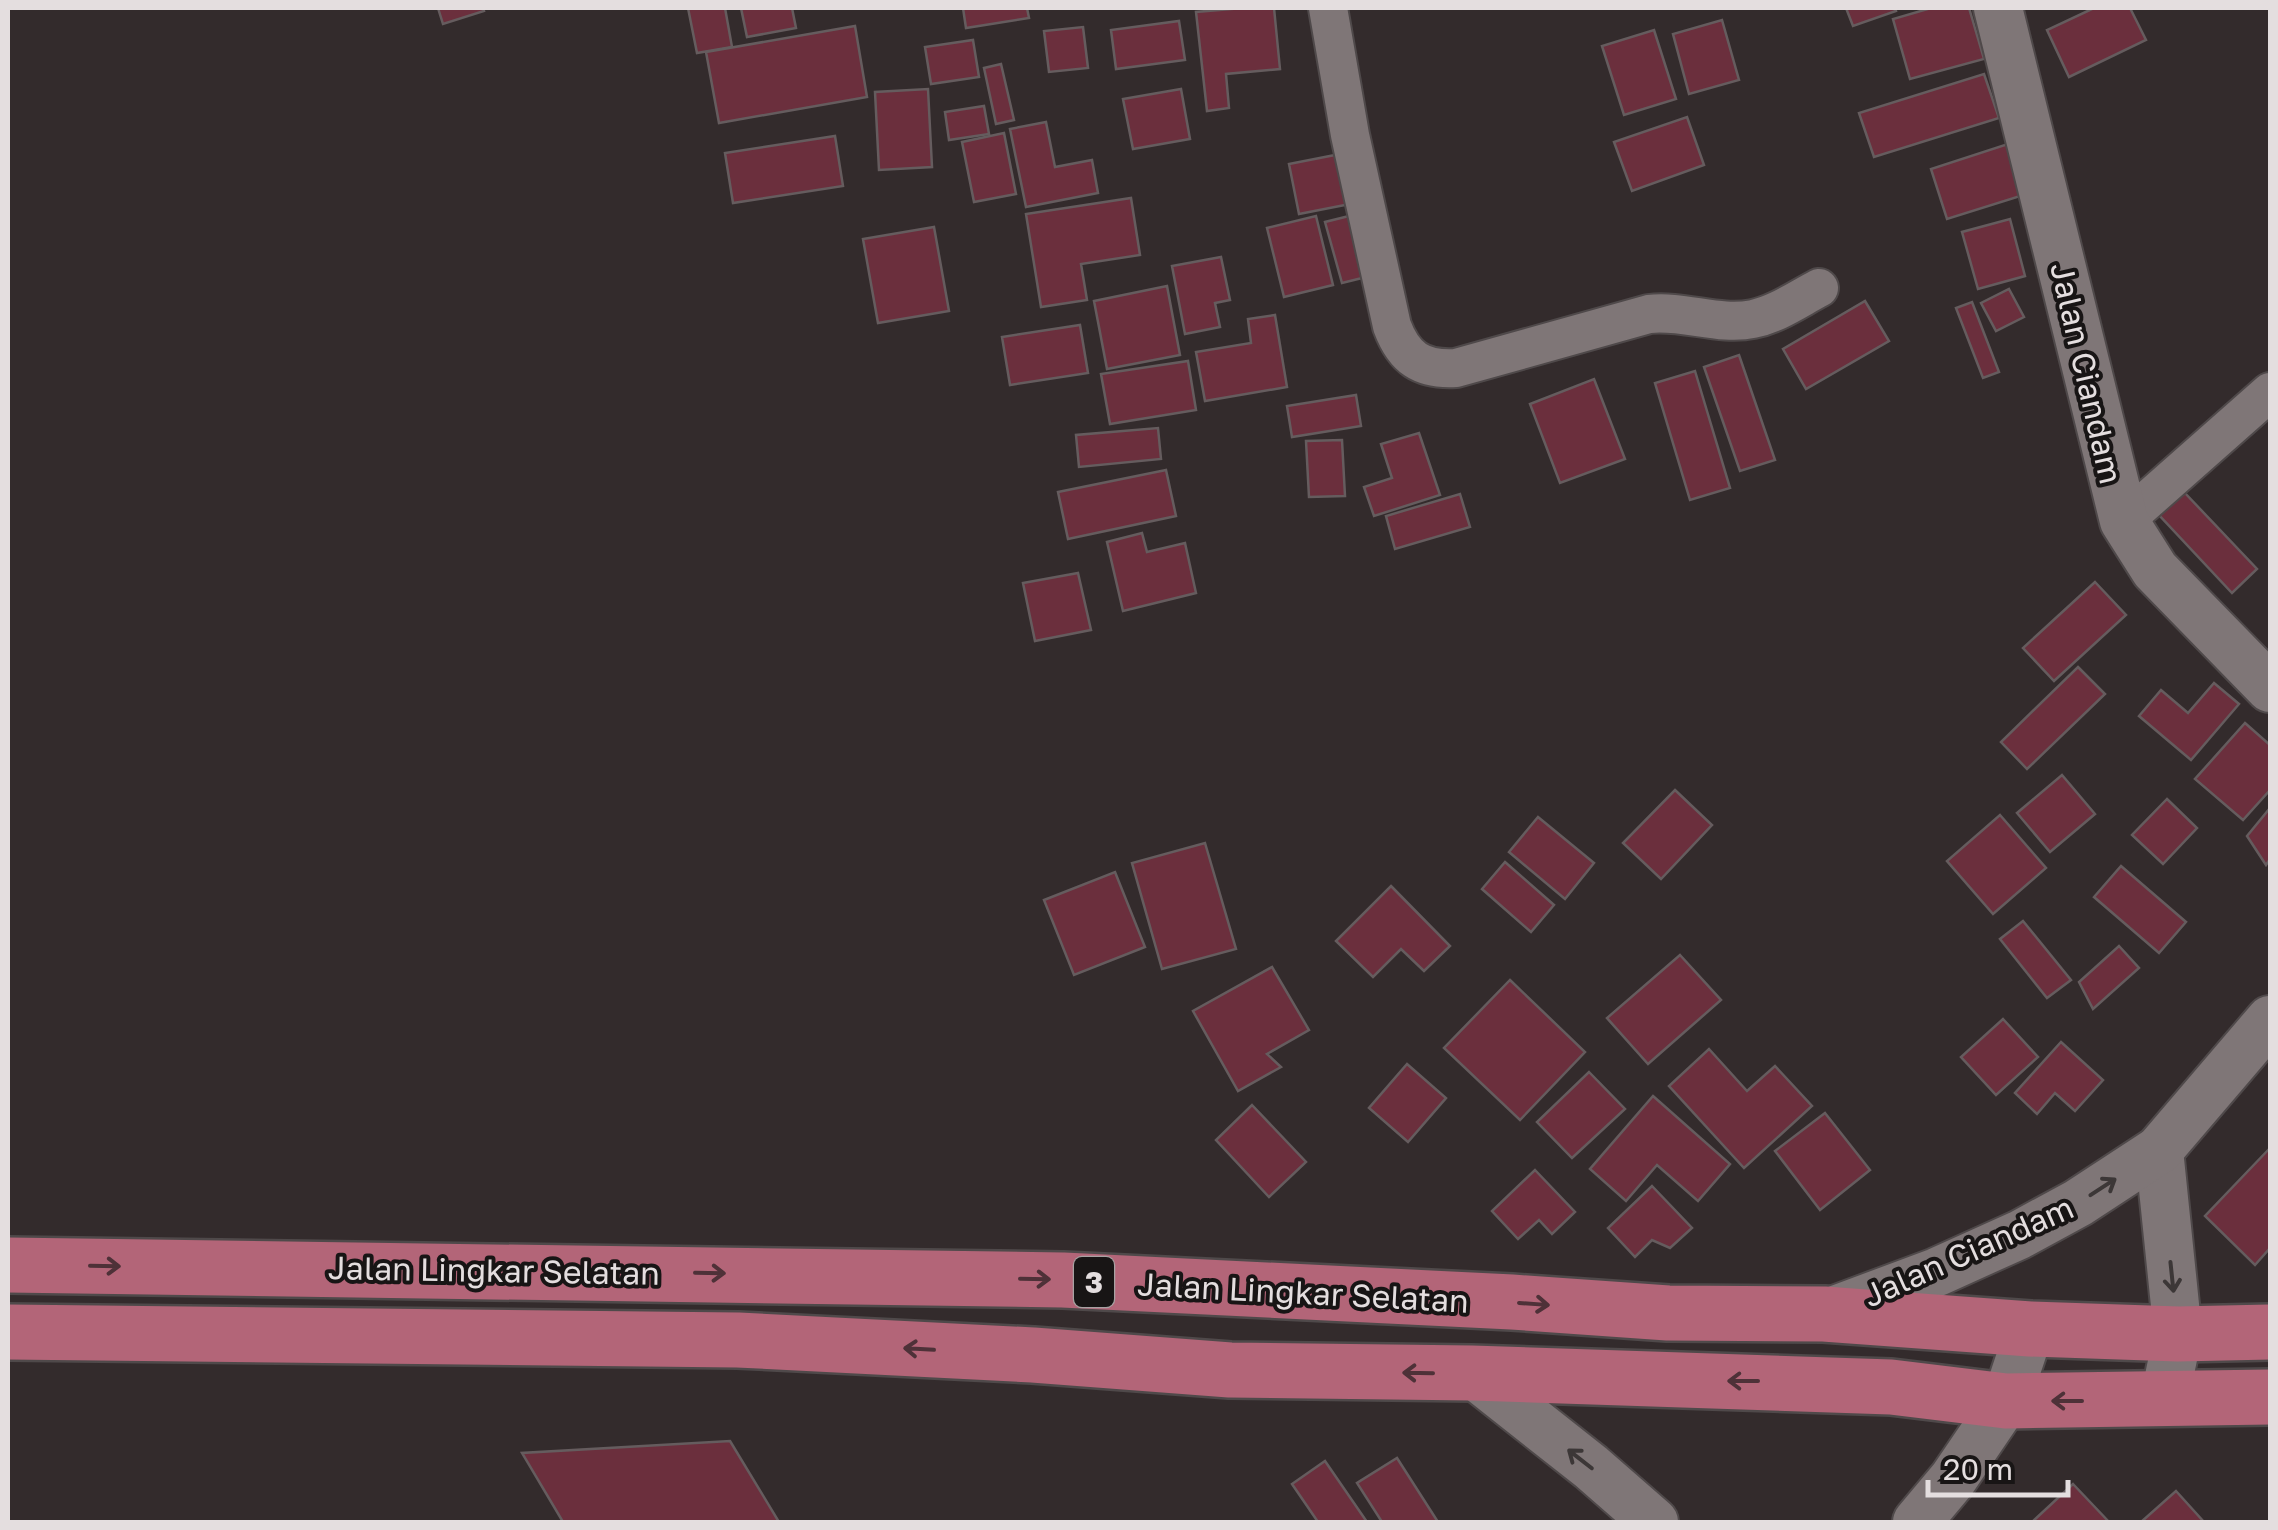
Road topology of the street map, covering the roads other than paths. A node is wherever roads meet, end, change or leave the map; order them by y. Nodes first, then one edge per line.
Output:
1 (1328, 8) edge
2 (1998, 8) edge
3 (1819, 288) dead end
4 (2270, 392) edge
5 (2124, 522) junction
6 (2270, 688) edge
7 (2270, 1020) edge
8 (2160, 1150) junction
9 (8, 1265) edge
10 (1824, 1314) junction
11 (2030, 1328) junction
12 (8, 1332) edge
13 (2270, 1332) edge
14 (2178, 1334) junction
15 (1472, 1373) junction
16 (2270, 1398) edge
17 (2006, 1401) junction
18 (2164, 1401) junction
19 (1654, 1522) edge
20 (1917, 1522) edge

1 - 3 street
2 - 5 street, Jalan Ciandam
4 - 5 street
5 - 6 street, Jalan Ciandam
7 - 8 street, Jalan Ciandam
10 -> 8 street, Jalan Ciandam
8 -> 14 street
9 -> 10 main road, Jalan Lingkar Selatan / 3
10 - 11 main road, Jalan Lingkar Selatan / 3
11 - 14 main road, Jalan Lingkar Selatan / 3
11 - 17 street
15 -> 12 main road, Jalan Lingkar Selatan
13 - 14 main road, Jalan Lingkar Selatan
14 - 18 street
17 -> 15 main road, Jalan Lingkar Selatan
19 -> 15 street
16 - 18 main road, Jalan Lingkar Selatan
18 -> 17 main road, Jalan Lingkar Selatan
17 - 20 street

